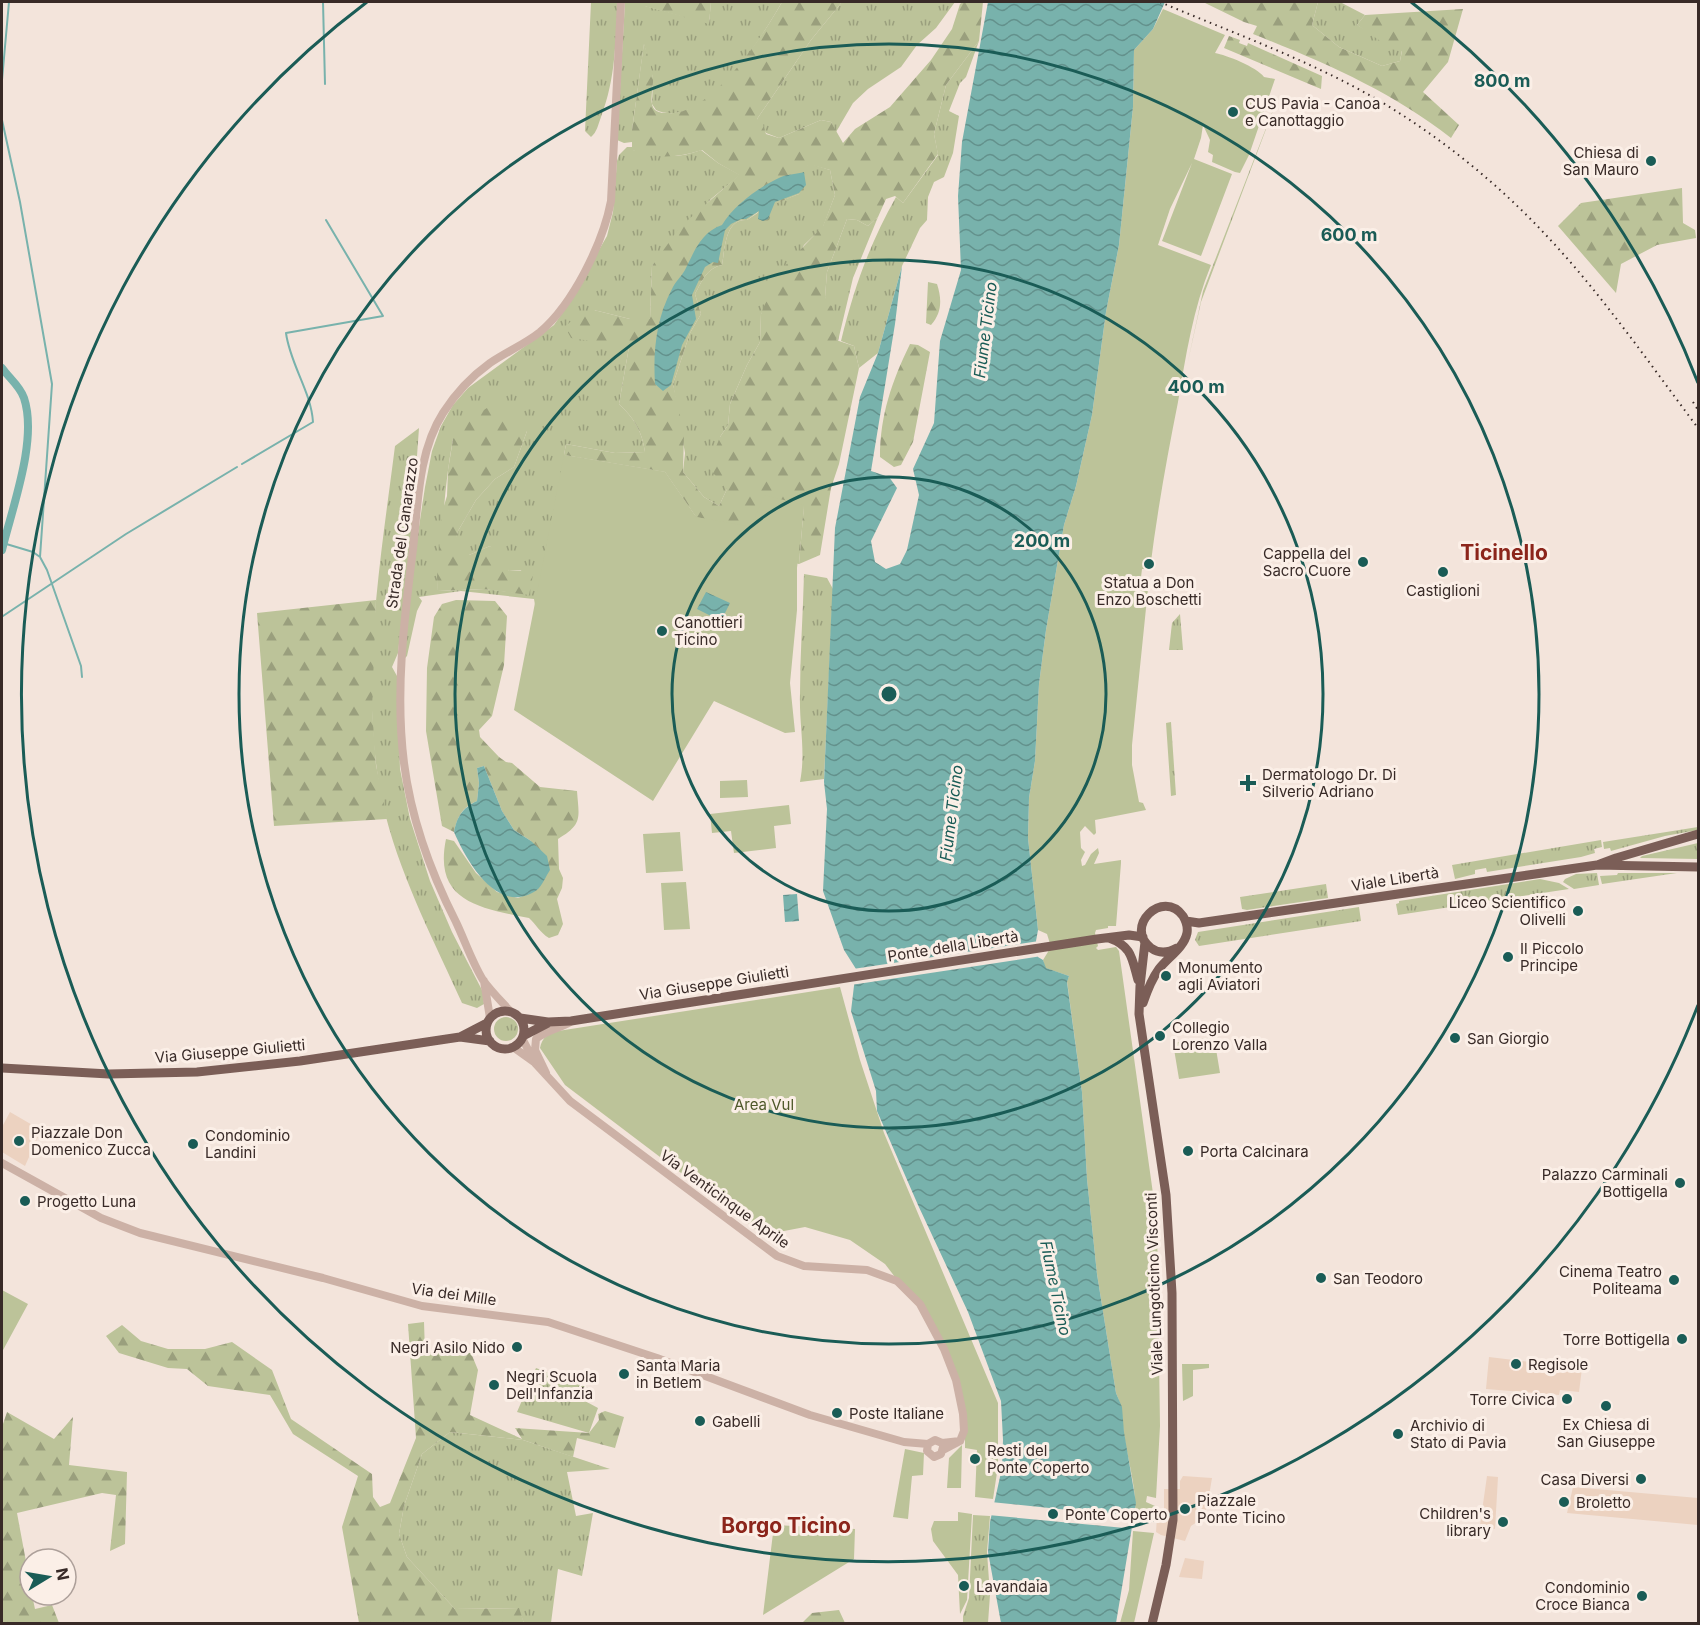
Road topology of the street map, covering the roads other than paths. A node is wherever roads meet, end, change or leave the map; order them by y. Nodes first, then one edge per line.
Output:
1 (621, 2) edge
2 (1698, 834) edge
3 (1597, 866) junction
4 (1698, 867) edge
5 (1186, 926) junction
6 (1143, 936) junction
7 (1102, 938) junction
8 (1177, 948) junction
9 (483, 980) junction
10 (814, 982) joint
11 (1140, 986) junction
12 (510, 1011) junction
13 (1139, 1014) junction
14 (520, 1018) junction
15 (489, 1021) junction
16 (572, 1021) junction
17 (548, 1022) junction
18 (460, 1036) junction
19 (523, 1037) junction
20 (490, 1041) junction
21 (513, 1047) junction
22 (535, 1063) junction
23 (2, 1068) edge
24 (551, 1082) junction
25 (2, 1164) edge
26 (928, 1447) junction
27 (943, 1447) junction
28 (1152, 1623) edge

1 - 9 street, Strada del Canarazzo
2 - 3 main road, Viale Libertà
3 - 4 main road, Viale Libertà
3 - 5 main road, Viale Libertà
5 - 6 main road
5 - 8 main road
6 - 7 main road
6 - 8 main road
6 - 11 main road, Viale Lungoticino Visconti
7 - 10 main road, Ponte della Libertà
7 - 11 main road
8 - 13 main road, Viale Lungoticino Visconti
9 - 12 street, Strada del Canarazzo
9 - 15 street, Strada del Canarazzo
10 - 16 main road, Via Giuseppe Giulietti
11 - 13 main road, Viale Lungoticino Visconti
12 - 14 main road
12 - 15 main road
13 - 28 main road, Viale Lungoticino Visconti
14 - 17 main road, Via Giuseppe Giulietti
14 - 19 main road
15 - 18 main road, Via Giuseppe Giulietti
15 - 20 main road
16 - 17 main road, Via Giuseppe Giulietti
16 - 24 street
17 - 19 main road, Via Giuseppe Giulietti
18 - 20 main road, Via Giuseppe Giulietti
18 - 23 main road, Via Giuseppe Giulietti
19 - 21 main road
19 - 22 street, Via Venticinque Aprile
20 - 21 main road
21 - 22 street, Via Venticinque Aprile
22 - 24 street, Via Venticinque Aprile
24 - 27 street, Via Venticinque Aprile
25 - 26 street, Via dei Mille
26 - 27 street
26 - 27 street

